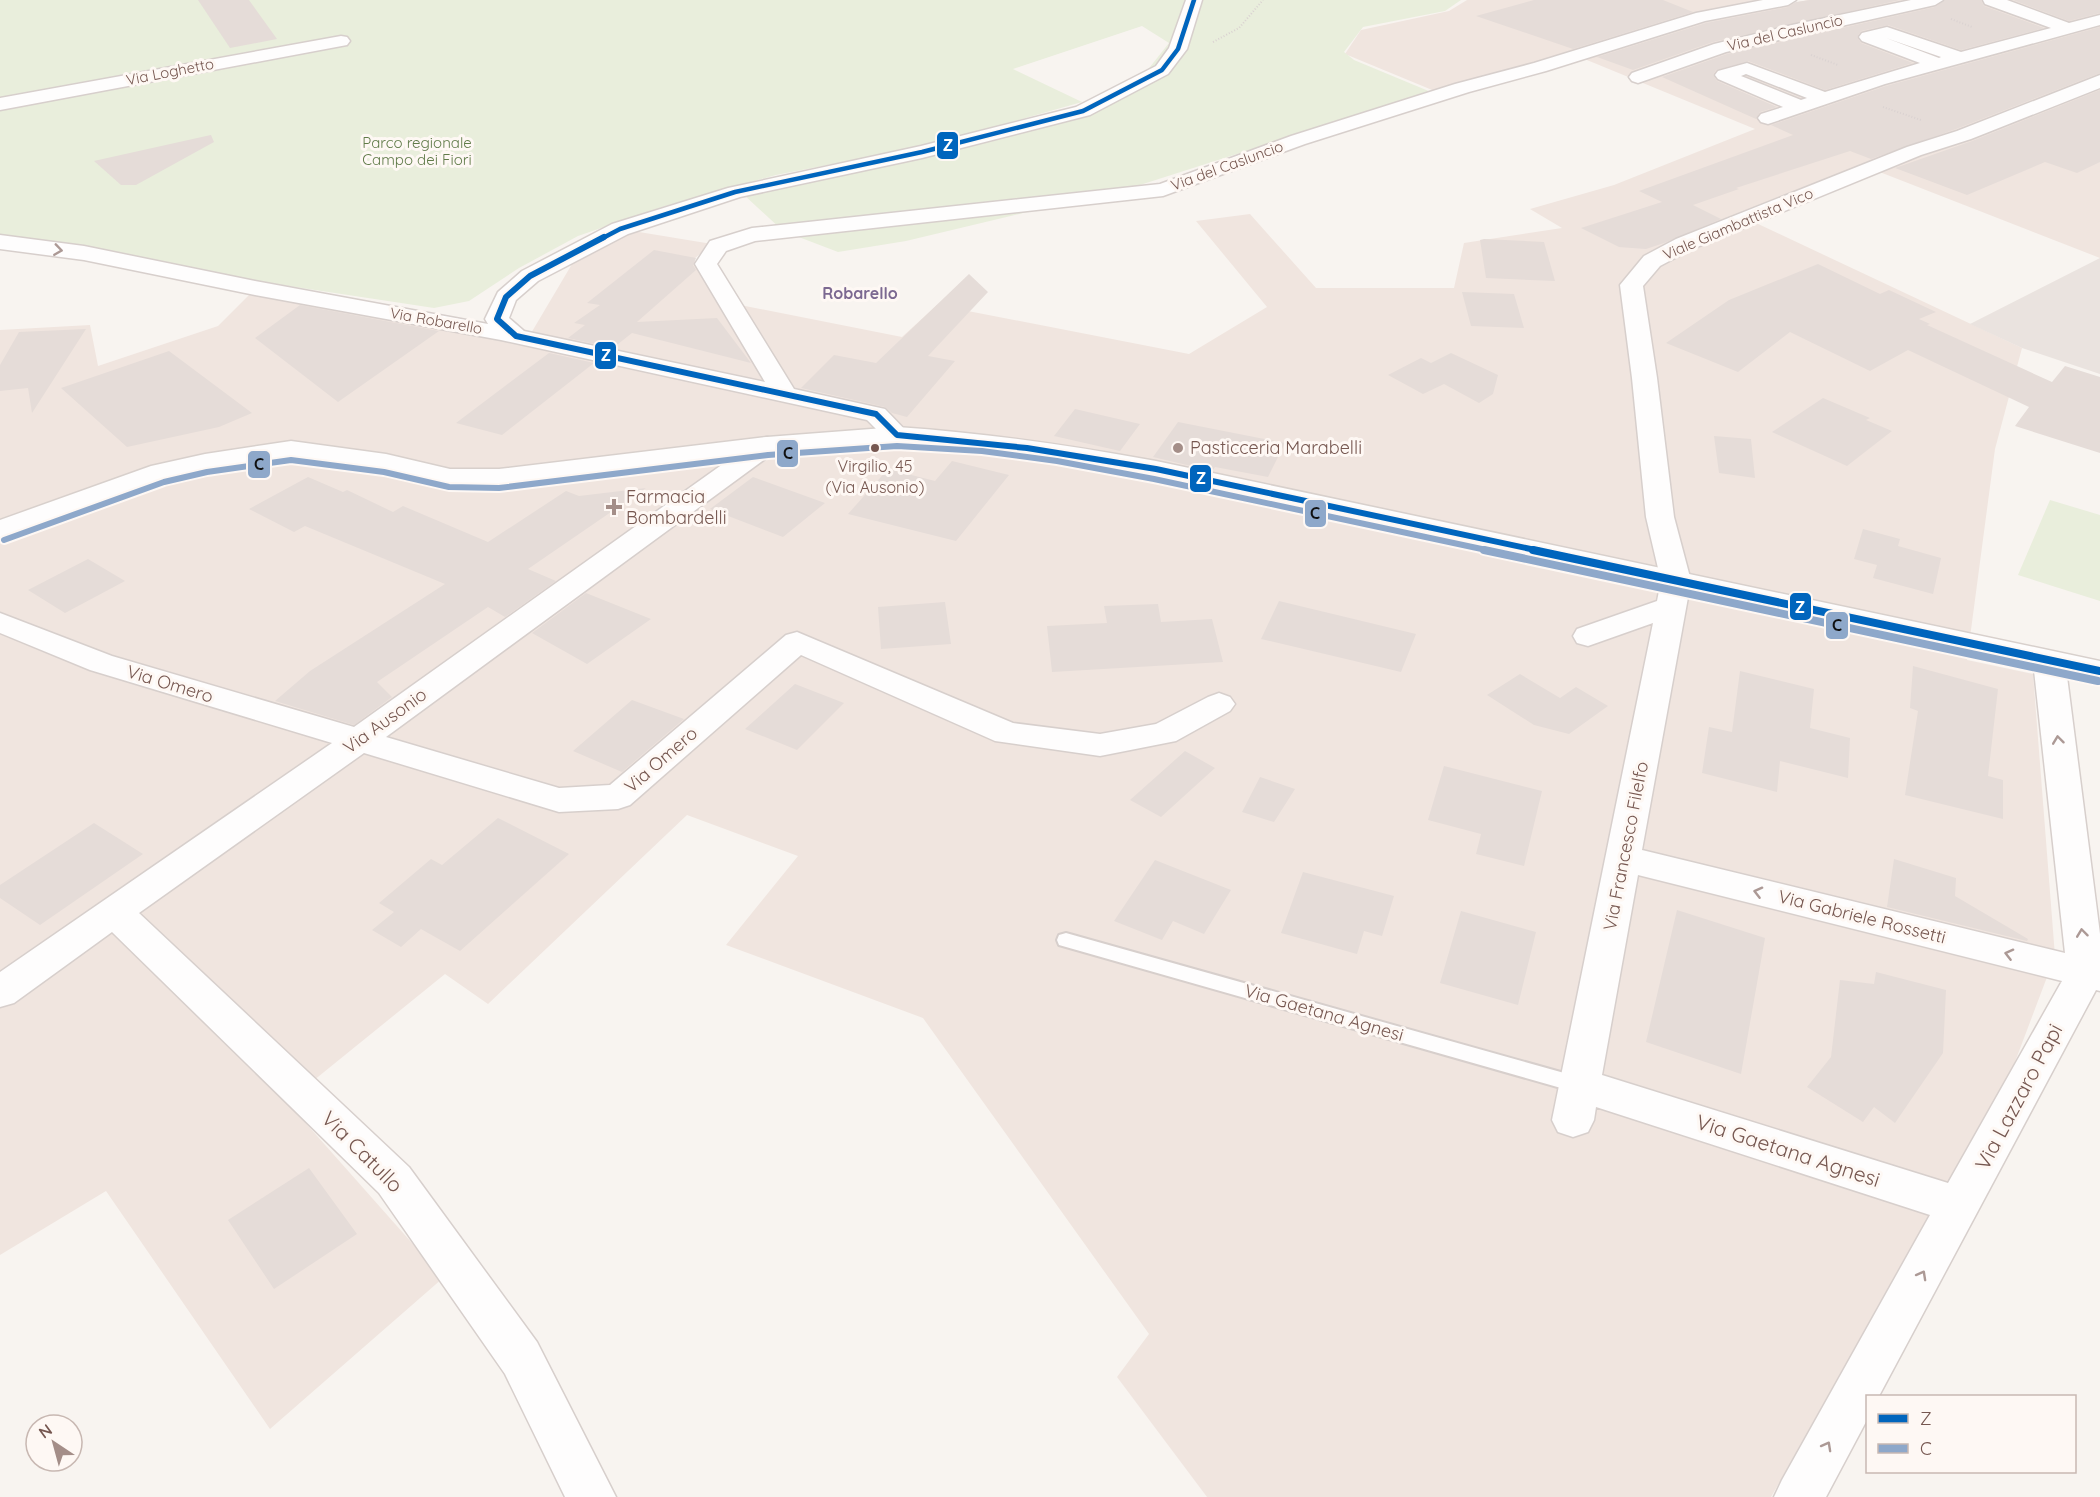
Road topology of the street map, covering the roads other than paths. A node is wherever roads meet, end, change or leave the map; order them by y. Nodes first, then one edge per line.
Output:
1 (1194, 0) edge
2 (1788, 0) edge
3 (1935, 0) edge
4 (1991, 0) edge
5 (2028, 7) edge
6 (2095, 21) edge
7 (2067, 28) junction
8 (340, 41) dead end
9 (1922, 44) junction
10 (1901, 50) junction
11 (1957, 57) junction
12 (1936, 63) junction
13 (2098, 69) edge
14 (1638, 76) dead end
15 (1785, 83) junction
16 (2043, 88) dead end
17 (1760, 90) junction
18 (1824, 98) junction
19 (2010, 99) dead end
20 (0, 104) edge
21 (1800, 107) junction
22 (1768, 118) dead end
23 (1936, 125) junction
24 (1964, 135) junction
25 (1861, 153) dead end
26 (0, 242) edge
27 (516, 336) junction
28 (785, 395) junction
29 (897, 435) junction
30 (767, 445) junction
31 (0, 530) edge
32 (1673, 594) junction
33 (0, 622) edge
34 (1588, 636) dead end
35 (2049, 661) junction
36 (2100, 671) edge
37 (1220, 704) dead end
38 (358, 741) junction
39 (1624, 859) junction
40 (114, 912) junction
41 (1066, 940) dead end
42 (2093, 974) edge
43 (0, 992) edge
44 (1578, 1103) junction
45 (1960, 1206) junction
46 (591, 1497) edge
47 (1799, 1497) edge

1 - 27 street
2 - 28 street, Via del Casluncio
3 - 14 street, Via del Casluncio
4 - 5 street
5 - 6 street
5 - 7 street
6 - 7 street
7 - 11 street
8 - 20 street, Via Loghetto
9 - 10 street
9 - 10 street, Via del Casluncio
9 - 11 street, Via del Casluncio
10 - 12 street, Via del Casluncio
11 - 12 street
12 - 18 street
13 - 16 street
13 - 24 street, Viale Giambattista Vico
15 - 17 street
15 - 17 street
15 - 18 street
17 - 21 street
18 - 21 street
19 - 23 street
21 - 22 street
23 - 24 street
23 - 25 street
24 - 32 street, Viale Giambattista Vico
26 -> 27 street, Via Robarello
27 - 28 street, Via Robarello
28 - 29 street, Via Robarello
29 - 30 street
29 - 32 street
30 - 31 street
30 - 38 street, Via Ausonio
32 - 34 street
32 - 35 street
32 - 39 street, Via Francesco Filelfo
33 - 38 street, Via Omero
35 - 36 street
42 -> 35 street
37 - 38 street, Via Omero
38 - 40 street, Via Ausonio
42 -> 39 street, Via Gabriele Rossetti
39 - 44 street, Via Francesco Filelfo
40 - 43 street, Via Ausonio
40 - 46 street, Via Catullo
41 - 44 lane, Via Gaetana Agnesi
42 - 45 street, Via Lazzaro Papi
44 - 45 street, Via Gaetana Agnesi
47 -> 45 street, Via Lazzaro Papi

